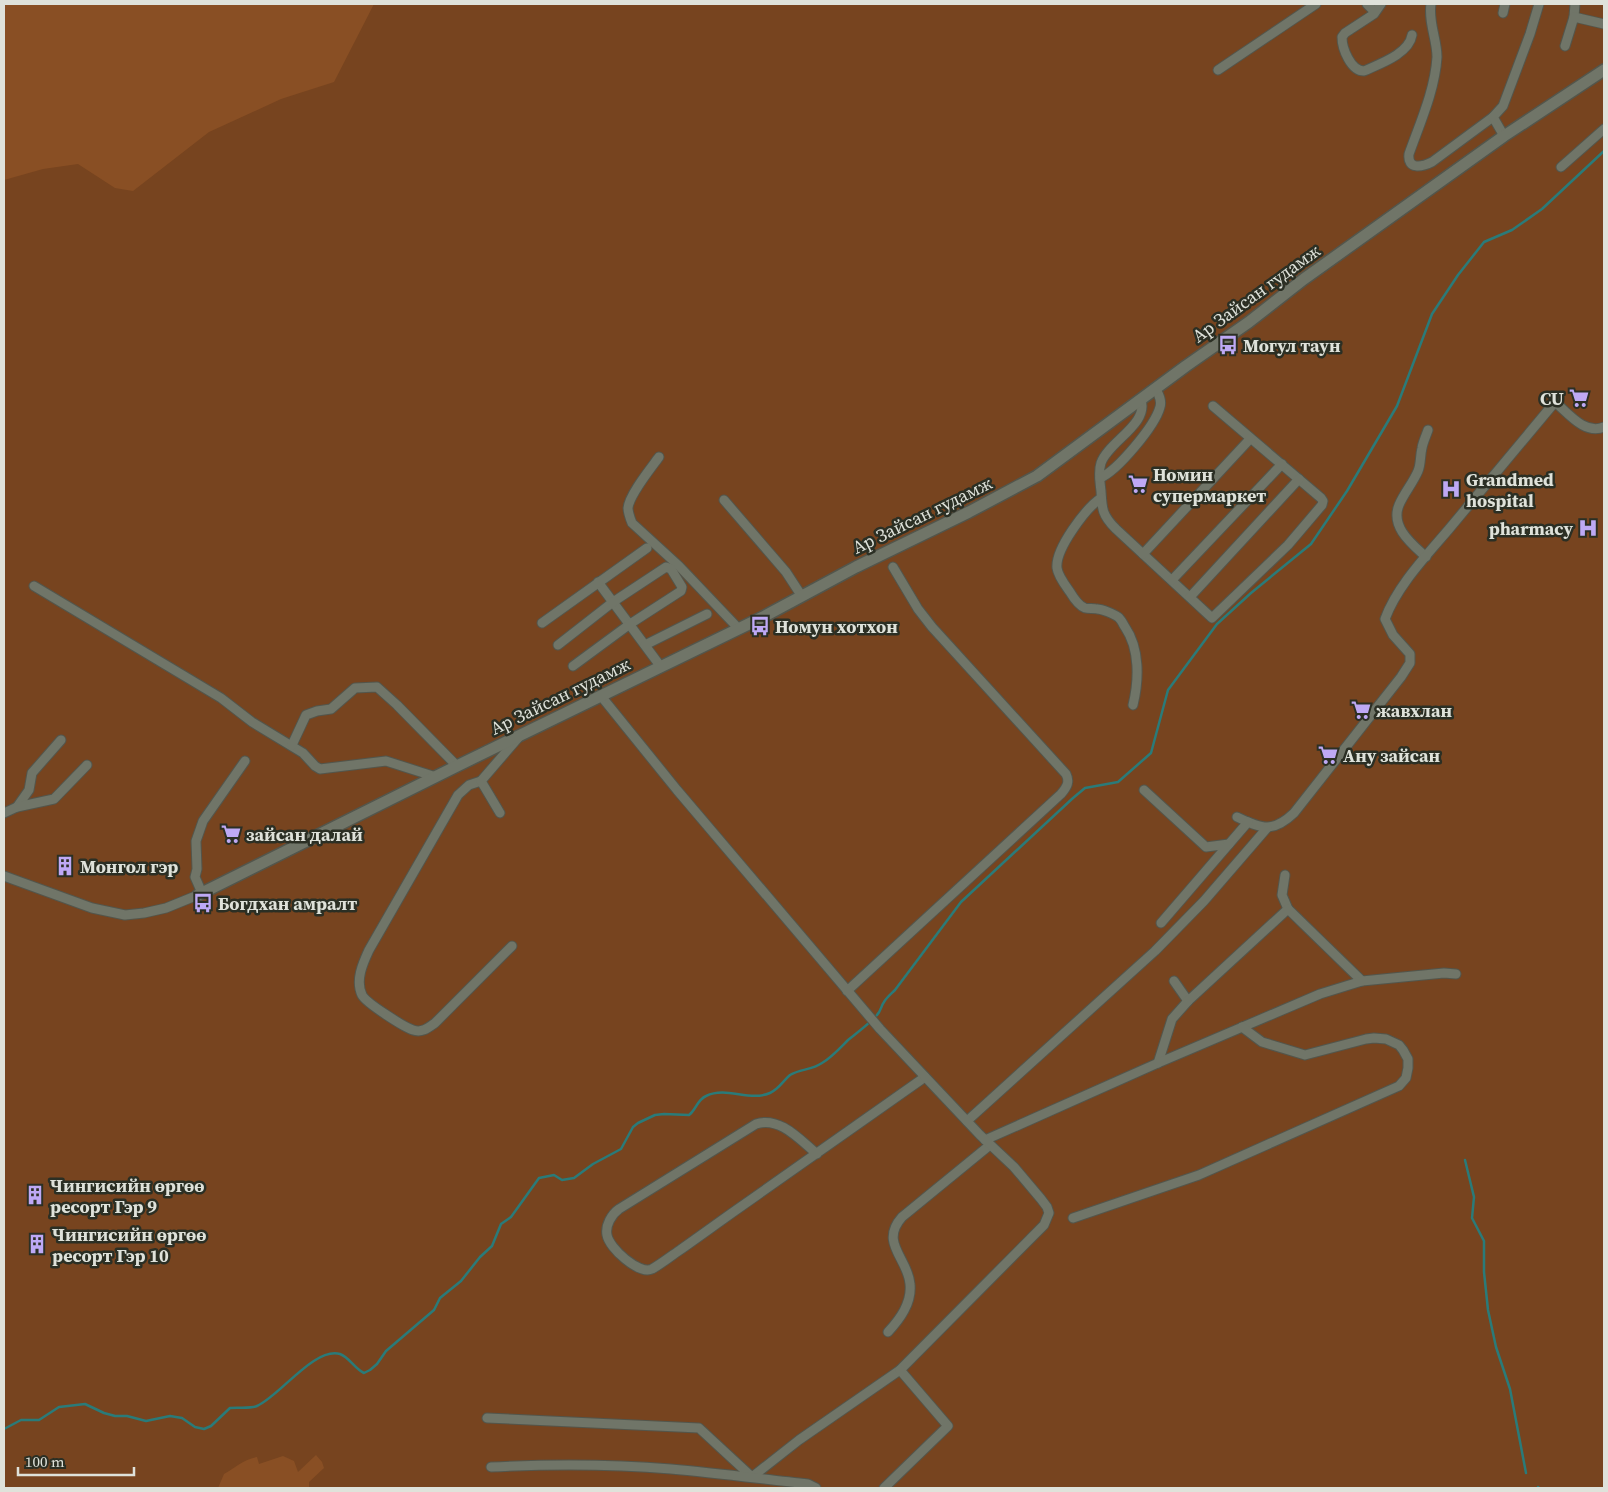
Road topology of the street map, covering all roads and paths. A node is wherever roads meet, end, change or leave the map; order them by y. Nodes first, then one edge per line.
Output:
1 (1316, 4) edge
2 (1367, 4) edge
3 (1431, 4) edge
4 (1539, 4) edge
5 (1575, 4) edge
6 (1378, 8) edge
7 (1574, 17) junction
8 (1604, 24) edge
9 (1412, 35) dead end
10 (1564, 46) dead end
11 (1218, 70) dead end
12 (1604, 70) edge
13 (1493, 117) junction
14 (1604, 129) edge
15 (1504, 136) junction
16 (1561, 167) dead end
17 (1156, 389) junction
18 (1141, 400) junction
19 (1213, 406) dead end
20 (1604, 427) edge
21 (1428, 430) dead end
22 (1250, 439) junction
23 (659, 457) dead end
24 (1282, 464) junction
25 (1100, 478) junction
26 (1299, 480) junction
27 (1101, 498) junction
28 (724, 500) dead end
29 (647, 548) dead end
30 (1143, 554) junction
31 (1426, 557) junction
32 (894, 567) dead end
33 (1172, 580) junction
34 (598, 582) junction
35 (34, 586) dead end
36 (801, 596) junction
37 (1190, 597) junction
38 (614, 602) junction
39 (707, 614) dead end
40 (542, 623) dead end
41 (630, 624) junction
42 (738, 628) junction
43 (558, 645) dead end
44 (645, 645) junction
45 (573, 666) dead end
46 (661, 667) junction
47 (601, 696) junction
48 (1133, 705) dead end
49 (520, 736) junction
50 (60, 740) dead end
51 (292, 745) junction
52 (245, 761) dead end
53 (87, 765) dead end
54 (457, 766) junction
55 (436, 777) junction
56 (481, 781) junction
57 (1144, 790) dead end
58 (17, 807) junction
59 (4, 813) edge
60 (500, 813) dead end
61 (1237, 817) dead end
62 (1248, 822) junction
63 (1267, 828) junction
64 (1228, 844) junction
65 (1285, 874) dead end
66 (4, 876) edge
67 (200, 894) junction
68 (1288, 909) junction
69 (1161, 922) dead end
70 (512, 946) dead end
71 (1456, 974) dead end
72 (1174, 981) dead end
73 (1362, 981) junction
74 (847, 991) junction
75 (1188, 1002) junction
76 (1242, 1027) junction
77 (1158, 1063) junction
78 (925, 1077) junction
79 (967, 1121) junction
80 (988, 1143) junction
81 (817, 1154) junction
82 (1073, 1218) dead end
83 (888, 1332) dead end
84 (900, 1370) junction
85 (487, 1418) dead end
86 (491, 1467) dead end
87 (752, 1477) junction
88 (816, 1488) edge
89 (884, 1488) edge

1 - 11 street
2 - 6 street
3 - 13 street
4 - 13 street
5 - 7 street
6 - 9 street
7 - 8 street
7 - 10 street
12 - 15 street, Ар Зайсан гудамж
13 - 15 street
14 - 16 street
15 - 17 street, Ар Зайсан гудамж
17 - 18 street, Ар Зайсан гудамж
17 - 25 street
18 - 25 street
18 - 36 street, Ар Зайсан гудамж
19 - 22 street
20 - 31 street
21 - 31 street
22 - 24 street
22 - 30 street
23 - 42 street
24 - 26 street
24 - 33 street
25 - 27 street
26 - 37 street
26 - 37 street
27 - 30 street
27 - 48 street
28 - 36 street
29 - 34 street
30 - 33 street
31 - 63 street
32 - 74 street
33 - 37 street
34 - 38 street
34 - 40 street
35 - 51 street
36 - 42 street, Ар Зайсан гудамж
38 - 41 street
38 - 41 street
38 - 43 street
39 - 44 street
41 - 44 street
41 - 45 street
42 - 46 street, Ар Зайсан гудамж
44 - 46 street
46 - 47 street, Ар Зайсан гудамж
47 - 49 street, Ар Зайсан гудамж
47 - 74 street
49 - 54 street, Ар Зайсан гудамж
49 - 56 street
50 - 58 street
51 - 54 street
51 - 55 street
52 - 67 street
53 - 58 street
54 - 55 street, Ар Зайсан гудамж
55 - 67 street, Ар Зайсан гудамж
56 - 60 street
56 - 70 street
57 - 64 street
58 - 59 street
61 - 62 street
62 - 63 street
62 - 64 street
63 - 79 street
64 - 69 street
65 - 68 street
66 - 67 street
68 - 73 street
68 - 75 street
71 - 73 street
72 - 75 street
73 - 76 street
74 - 78 street
75 - 77 street
76 - 77 street
76 - 82 street
77 - 80 street
78 - 79 street
78 - 81 street
79 - 80 street
80 - 83 street
80 - 84 street
81 - 81 street
84 - 87 street
84 - 89 street
85 - 87 street
86 - 87 street
87 - 88 street

